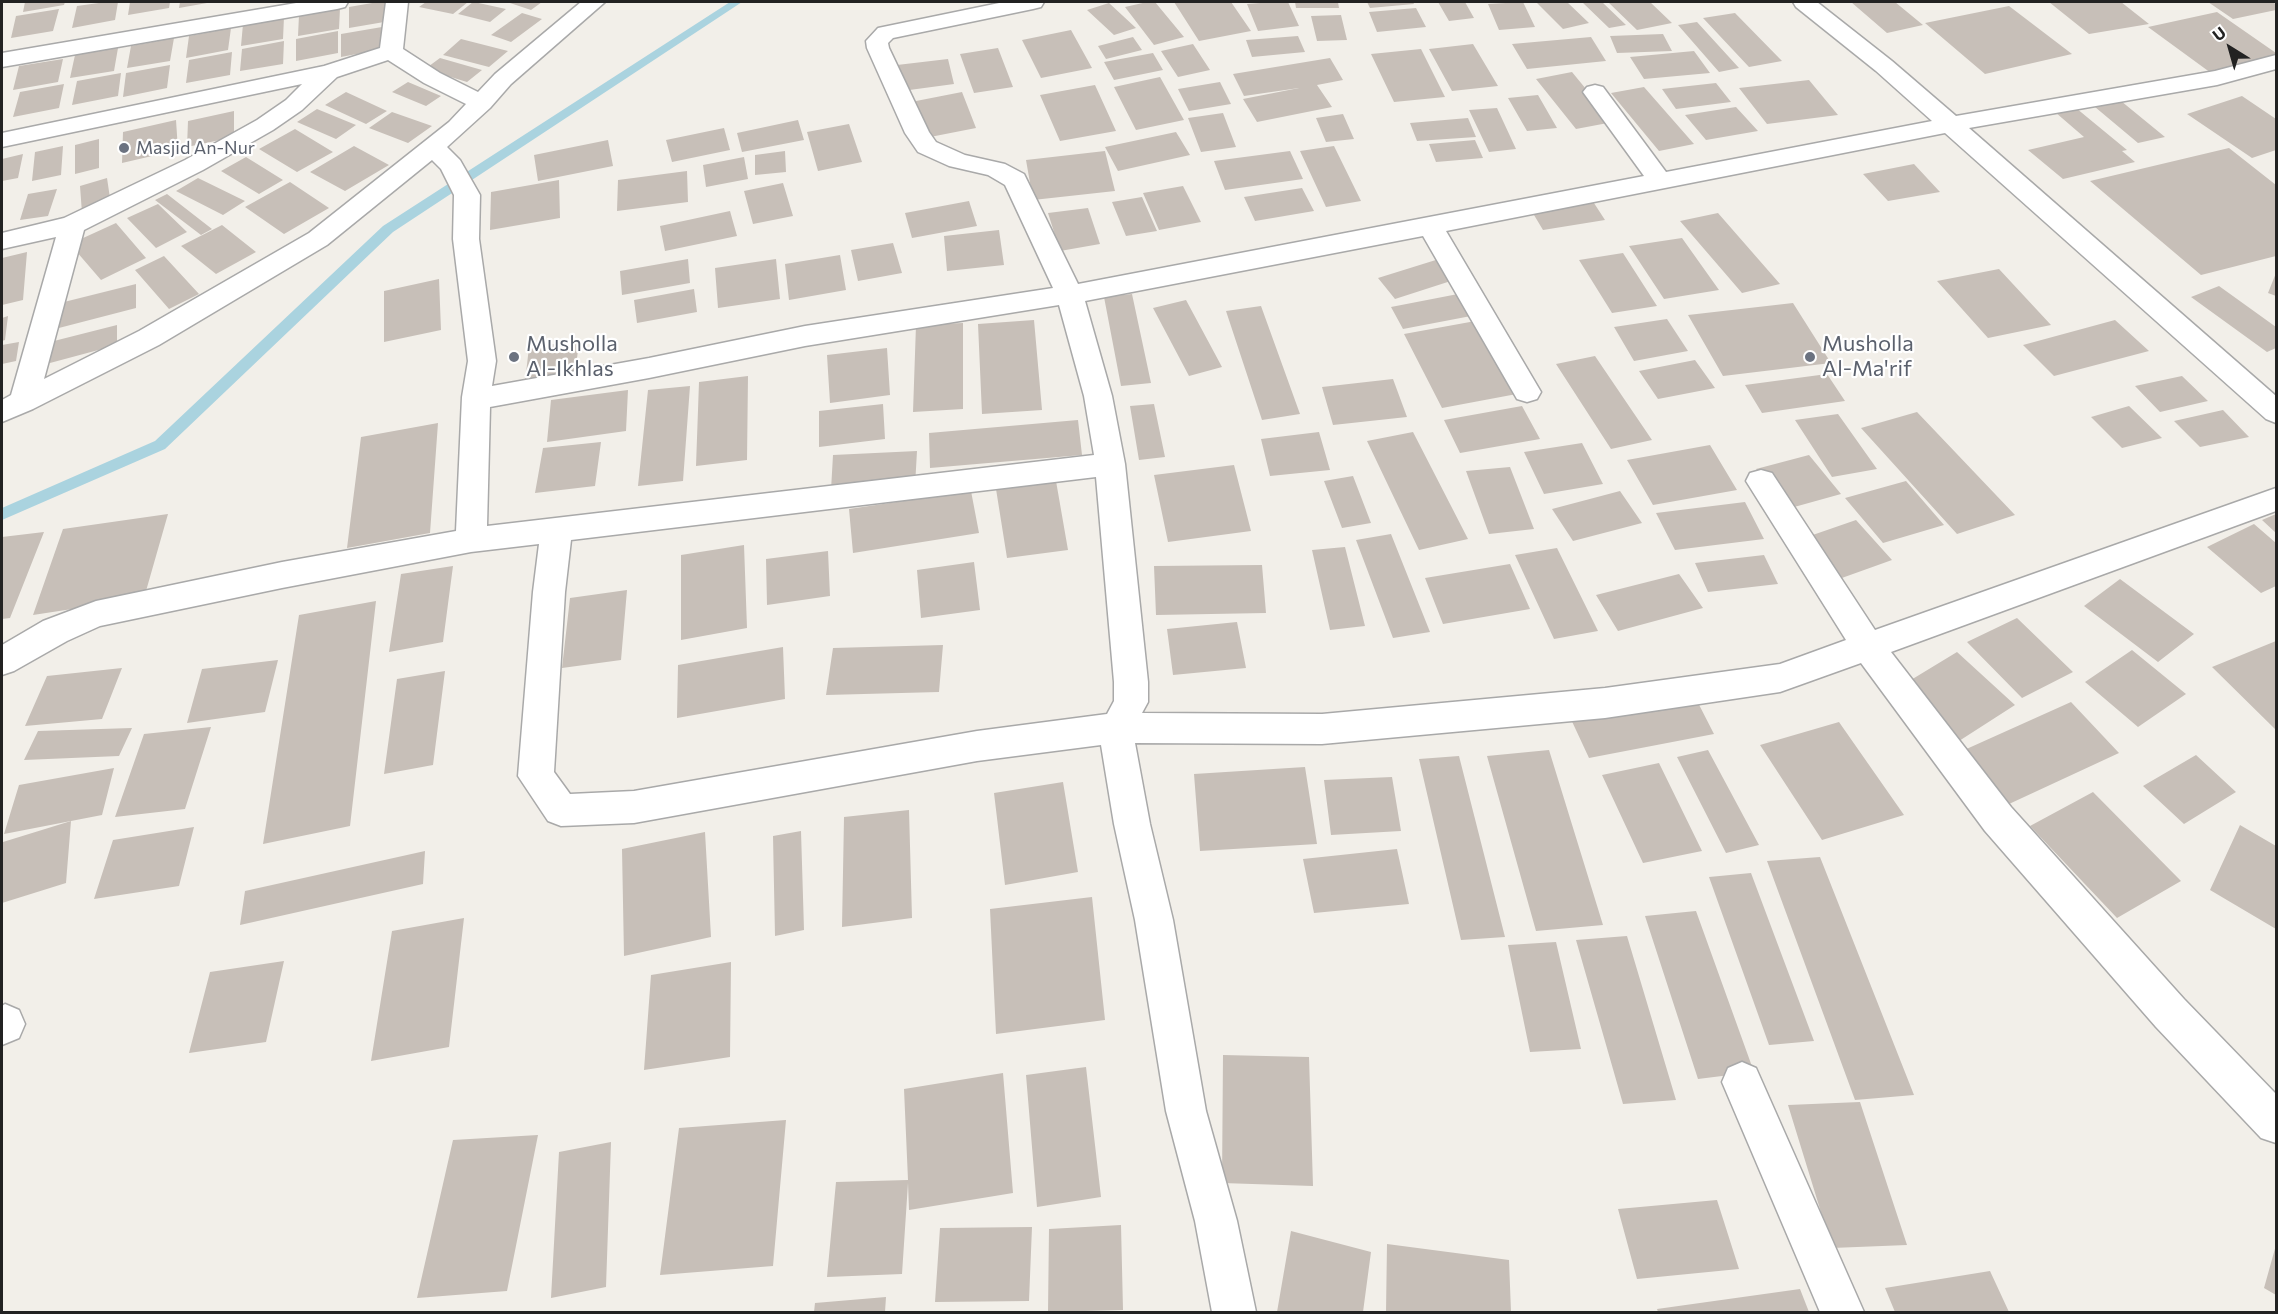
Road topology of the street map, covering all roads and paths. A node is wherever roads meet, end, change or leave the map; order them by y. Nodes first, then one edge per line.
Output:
1 (337, 2) edge
2 (397, 2) edge
3 (594, 2) edge
4 (1034, 2) edge
5 (1804, 2) edge
6 (391, 52) junction
7 (2, 60) edge
8 (2277, 62) edge
9 (329, 72) junction
10 (1595, 92) dead end
11 (482, 103) junction
12 (1948, 125) junction
13 (2, 140) edge
14 (433, 147) junction
15 (1660, 181) junction
16 (72, 225) junction
17 (1430, 225) junction
18 (2, 242) edge
19 (1069, 294) junction
20 (1527, 392) dead end
21 (476, 397) junction
22 (12, 406) edge
23 (2277, 412) edge
24 (1110, 464) junction
25 (1761, 482) dead end
26 (2277, 499) edge
27 (557, 528) junction
28 (471, 540) junction
29 (1868, 647) junction
30 (2, 661) edge
31 (1118, 728) junction
32 (1742, 1082) dead end
33 (2277, 1123) edge
34 (1234, 1312) edge
35 (1842, 1312) edge

1 - 7 street
2 - 6 street
3 - 11 street
4 - 19 street
5 - 12 street
6 - 9 street
6 - 11 street
8 - 12 street
9 - 13 street
9 - 16 street
10 - 15 street
11 - 14 street
12 - 15 street
12 - 23 street
14 - 21 street
14 - 22 street
15 - 17 street
16 - 18 street
16 - 22 street
17 - 19 street
17 - 20 street
19 - 21 street
19 - 24 street
21 - 28 street
24 - 27 street
24 - 31 street
25 - 29 street
26 - 29 street
27 - 28 street
27 - 31 street
28 - 30 street
29 - 31 street
29 - 33 street
31 - 34 street
32 - 35 street

